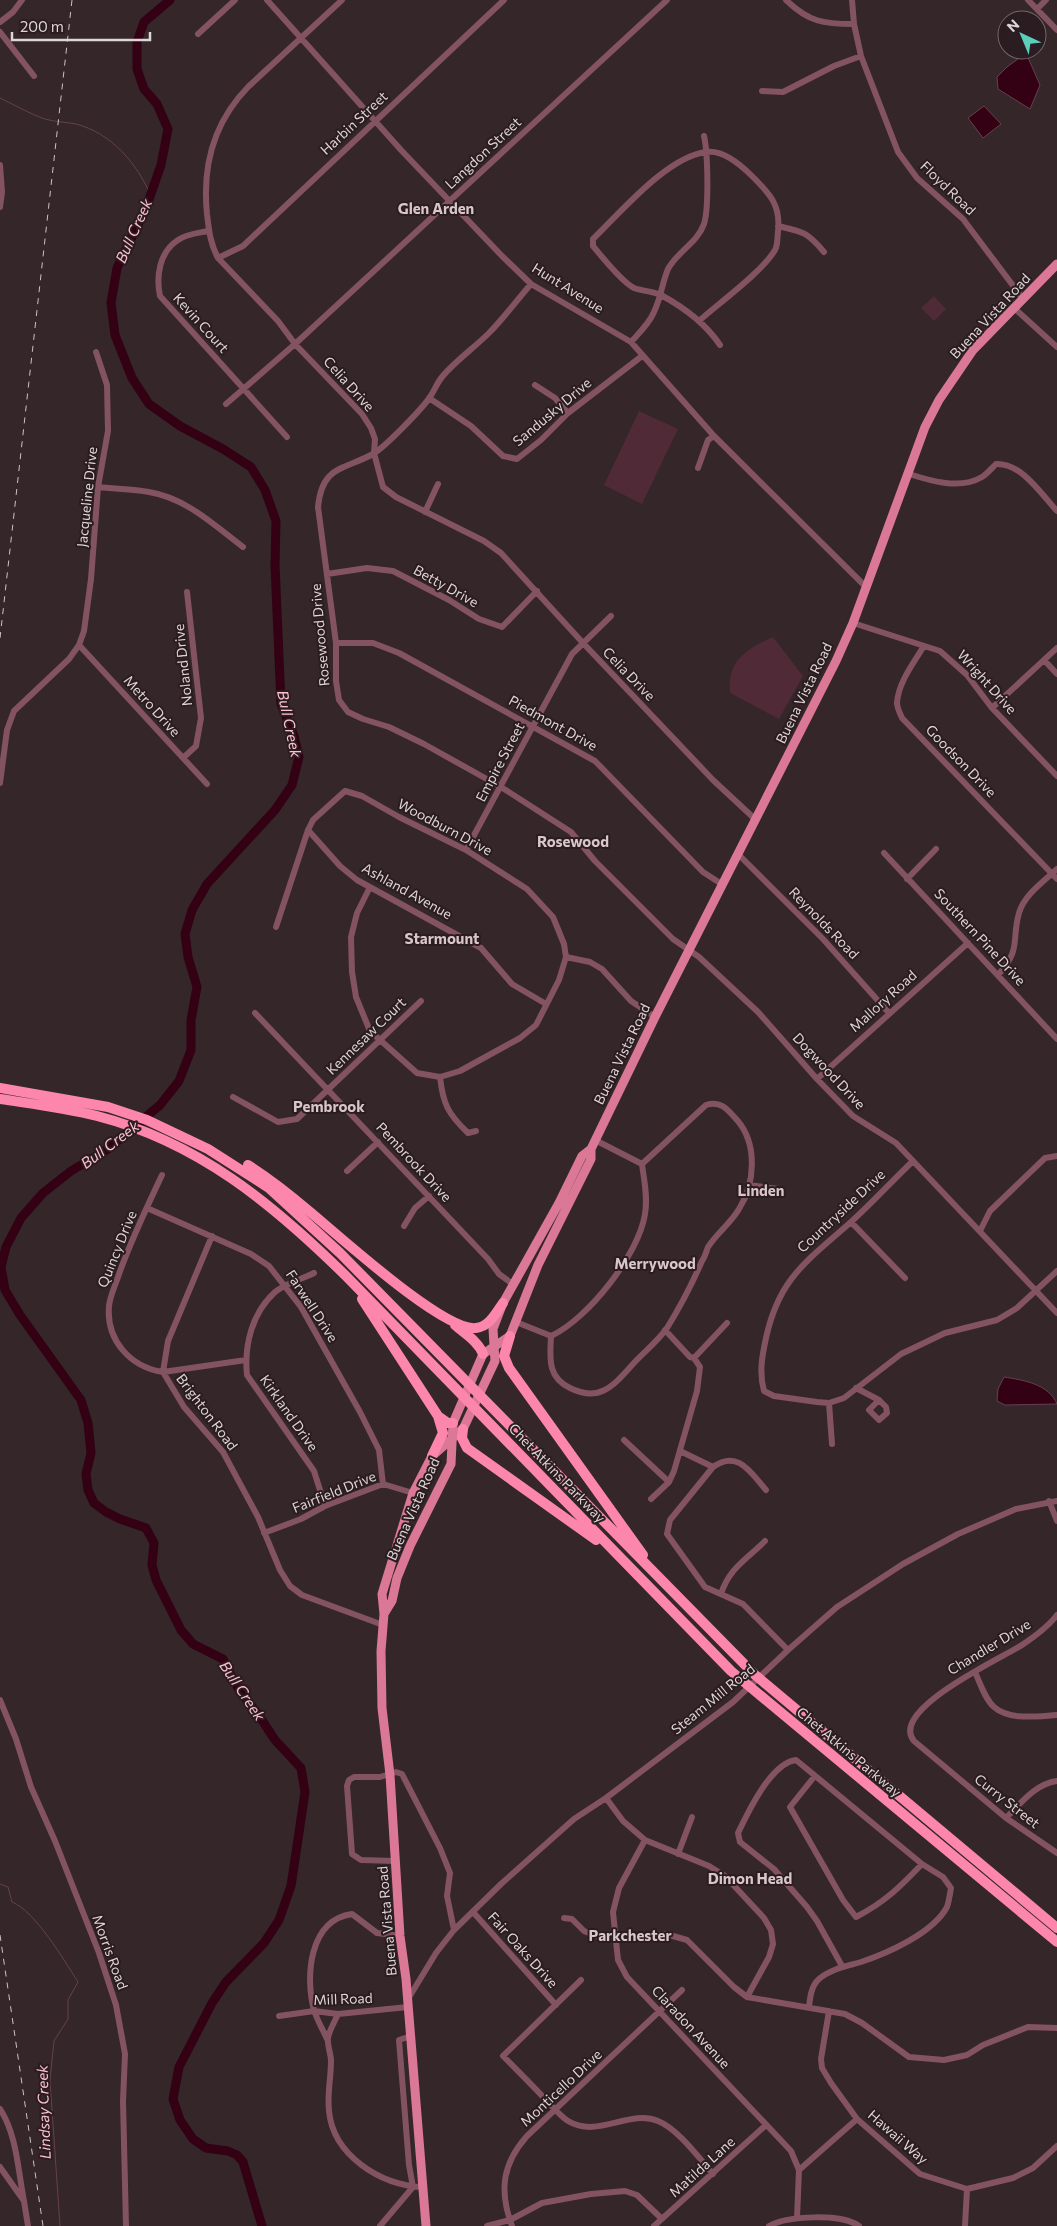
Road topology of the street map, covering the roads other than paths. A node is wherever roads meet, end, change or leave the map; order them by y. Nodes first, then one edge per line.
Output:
1 (22, 0) edge
2 (235, 0) edge
3 (267, 0) edge
4 (342, 0) edge
5 (504, 0) edge
6 (667, 0) edge
7 (786, 0) edge
8 (852, 0) edge
9 (1028, 0) edge
10 (1046, 0) edge
11 (1037, 9) junction
12 (0, 22) edge
13 (854, 24) junction
14 (1057, 30) edge
15 (0, 32) edge
16 (198, 34) dead end
17 (300, 39) junction
18 (861, 56) junction
19 (34, 76) dead end
20 (762, 90) dead end
21 (380, 116) junction
22 (375, 121) junction
23 (381, 128) junction
24 (704, 136) dead end
25 (707, 151) junction
26 (0, 166) edge
27 (449, 201) junction
28 (0, 207) edge
29 (778, 226) junction
30 (208, 231) junction
31 (824, 252) dead end
32 (218, 258) junction
33 (1057, 264) edge
34 (531, 284) junction
35 (660, 295) junction
36 (1023, 299) junction
37 (1014, 308) junction
38 (700, 320) junction
39 (631, 342) junction
40 (295, 344) junction
41 (720, 346) dead end
42 (1057, 347) edge
43 (96, 352) dead end
44 (642, 356) junction
45 (535, 385) dead end
46 (243, 390) junction
47 (429, 398) junction
48 (226, 404) dead end
49 (568, 413) junction
50 (714, 436) junction
51 (287, 437) dead end
52 (374, 454) junction
53 (698, 468) dead end
54 (910, 474) junction
55 (438, 484) dead end
56 (98, 487) junction
57 (1057, 511) edge
58 (425, 512) junction
59 (243, 546) dead end
60 (328, 574) junction
61 (866, 586) junction
62 (537, 591) junction
63 (187, 592) dead end
64 (611, 616) dead end
65 (852, 623) junction
66 (336, 643) junction
67 (582, 643) junction
68 (79, 645) junction
69 (924, 646) junction
70 (1057, 648) edge
71 (1044, 660) junction
72 (1057, 674) edge
73 (992, 708) junction
74 (532, 726) junction
75 (183, 758) junction
76 (1057, 776) edge
77 (0, 783) edge
78 (207, 784) dead end
79 (500, 787) junction
80 (756, 820) junction
81 (308, 830) junction
82 (936, 849) dead end
83 (466, 850) junction
84 (884, 853) dead end
85 (738, 854) junction
86 (1054, 871) edge
87 (907, 879) junction
88 (1057, 879) edge
89 (723, 885) junction
90 (370, 887) junction
91 (276, 927) dead end
92 (968, 943) junction
93 (689, 952) junction
94 (566, 957) junction
95 (998, 975) junction
96 (422, 1000) dead end
97 (546, 1004) junction
98 (255, 1013) dead end
99 (889, 1013) junction
100 (655, 1017) junction
101 (1056, 1035) edge
102 (381, 1039) junction
103 (440, 1077) junction
104 (817, 1079) junction
105 (0, 1088) edge
106 (329, 1090) junction
107 (233, 1097) dead end
108 (0, 1099) edge
109 (176, 1131) junction
110 (476, 1131) dead end
111 (595, 1140) junction
112 (378, 1142) junction
113 (591, 1150) junction
114 (1055, 1156) edge
115 (913, 1161) junction
116 (642, 1164) junction
117 (346, 1171) dead end
118 (162, 1176) dead end
119 (749, 1185) junction
120 (778, 1189) dead end
121 (429, 1196) junction
122 (147, 1208) junction
123 (851, 1222) junction
124 (404, 1226) dead end
125 (980, 1231) junction
126 (212, 1236) junction
127 (1057, 1271) edge
128 (314, 1273) dead end
129 (346, 1276) junction
130 (905, 1278) dead end
131 (514, 1285) junction
132 (286, 1286) junction
133 (1035, 1291) junction
134 (503, 1303) junction
135 (1057, 1313) edge
136 (451, 1322) junction
137 (516, 1322) junction
138 (727, 1323) dead end
139 (665, 1330) junction
140 (510, 1336) junction
141 (552, 1336) junction
142 (493, 1348) junction
143 (483, 1354) junction
144 (694, 1358) junction
145 (246, 1360) junction
146 (163, 1372) junction
147 (856, 1388) junction
148 (879, 1400) dead end
149 (829, 1403) junction
150 (438, 1416) junction
151 (453, 1423) junction
152 (463, 1429) junction
153 (624, 1440) dead end
154 (452, 1441) junction
155 (832, 1444) dead end
156 (680, 1451) junction
157 (432, 1456) junction
158 (713, 1467) junction
159 (669, 1482) junction
160 (383, 1484) junction
161 (766, 1490) dead end
162 (413, 1493) junction
163 (651, 1499) dead end
164 (1057, 1500) edge
165 (1049, 1501) junction
166 (325, 1506) junction
167 (1057, 1521) edge
168 (264, 1533) junction
169 (765, 1541) dead end
170 (661, 1580) junction
171 (721, 1594) junction
172 (657, 1596) junction
173 (384, 1614) junction
174 (1057, 1616) edge
175 (384, 1625) junction
176 (788, 1650) junction
177 (975, 1672) junction
178 (0, 1700) edge
179 (1057, 1715) edge
180 (943, 1766) joint
181 (390, 1775) junction
182 (814, 1777) junction
183 (1057, 1782) edge
184 (606, 1798) junction
185 (692, 1817) dead end
186 (1006, 1818) junction
187 (645, 1840) junction
188 (1057, 1853) edge
189 (678, 1854) junction
190 (394, 1861) junction
191 (922, 1864) junction
192 (473, 1912) junction
193 (564, 1918) dead end
194 (1057, 1928) edge
195 (454, 1930) junction
196 (400, 1936) junction
197 (615, 1937) junction
198 (1057, 1942) edge
199 (842, 1966) junction
200 (424, 1973) junction
201 (406, 1979) junction
202 (581, 1980) dead end
203 (682, 1990) dead end
204 (747, 1996) junction
205 (408, 2003) junction
206 (556, 2004) junction
207 (809, 2007) junction
208 (314, 2011) junction
209 (829, 2011) junction
210 (659, 2012) junction
211 (338, 2014) junction
212 (279, 2016) dead end
213 (1057, 2028) edge
214 (327, 2039) junction
215 (0, 2109) edge
216 (556, 2109) junction
217 (858, 2119) junction
218 (766, 2125) junction
219 (1057, 2146) edge
220 (0, 2167) edge
221 (800, 2170) junction
222 (713, 2174) junction
223 (418, 2187) junction
224 (967, 2189) junction
225 (24, 2201) junction
226 (797, 2218) junction
227 (662, 2220) junction
228 (511, 2223) edge
229 (28, 2226) edge
230 (126, 2226) edge
231 (380, 2226) edge
232 (426, 2226) edge
233 (488, 2226) edge
234 (654, 2226) edge
235 (769, 2226) edge
236 (859, 2226) edge
237 (966, 2226) edge

1 - 12 street
2 - 16 street
3 - 17 street, Hunt Avenue
4 - 17 street, Celia Drive
5 - 21 street, Harbin Street
6 - 27 street, Langdon Street
7 - 13 street
8 - 13 street, Floyd Road
9 - 11 street
10 - 11 street
11 - 14 street
13 - 18 street, Floyd Road
15 - 19 street
17 - 22 street, Hunt Avenue
17 - 30 street, Celia Drive
18 - 20 street
18 - 36 street, Floyd Road
21 - 22 street, Harbin Street
21 - 23 street
22 - 23 street, Hunt Avenue
22 - 32 street, Harbin Street
23 - 27 street, Hunt Avenue
24 - 25 street
25 - 29 street
25 - 35 street
25 - 35 street
26 - 28 street
27 - 34 street, Hunt Avenue
27 - 40 street, Langdon Street
29 - 31 street
29 - 38 street
30 - 32 street, Celia Drive
30 - 46 street, Kevin Court
32 - 40 street, Celia Drive
33 - 36 main road, Buena Vista Road
34 - 39 street, Hunt Avenue
34 - 47 street, Rosewood Drive
35 - 38 street
35 - 39 street
36 - 37 main road, Buena Vista Road
37 - 42 street
37 - 54 main road, Buena Vista Road
38 - 41 street
39 - 44 street, Hunt Avenue
40 - 46 street, Langdon Street
40 - 52 street, Celia Drive
43 - 56 street, Jacqueline Drive
44 - 49 street, Sandusky Drive
44 - 50 street, Hunt Avenue
45 - 49 street
46 - 48 street, Langdon Street
46 - 51 street, Kevin Court
47 - 49 street, Sandusky Drive
47 - 52 street, Rosewood Drive
50 - 53 street
50 - 61 street, Hunt Avenue
52 - 58 street, Celia Drive
52 - 60 street, Rosewood Drive
54 - 57 street
54 - 61 main road, Buena Vista Road
55 - 58 street
56 - 59 street
56 - 68 street, Jacqueline Drive
58 - 62 street, Celia Drive
60 - 62 street, Betty Drive
60 - 66 street, Rosewood Drive
61 - 65 main road, Buena Vista Road
62 - 67 street, Celia Drive
63 - 75 street, Noland Drive
64 - 67 street, Empire Street
65 - 69 street, Wright Drive
65 - 80 main road, Buena Vista Road
66 - 74 street, Piedmont Drive
66 - 79 street, Rosewood Drive
67 - 74 street, Empire Street
67 - 80 street, Celia Drive
68 - 75 street, Metro Drive
68 - 77 street
69 - 73 street, Wright Drive
69 - 86 street, Goodson Drive
70 - 71 street
71 - 72 street
71 - 73 street
73 - 76 street, Wright Drive
74 - 79 street, Empire Street
74 - 89 street, Piedmont Drive
75 - 78 street, Metro Drive
79 - 83 street, Empire Street
79 - 93 street, Rosewood Drive
80 - 85 main road, Buena Vista Road
81 - 83 street, Woodburn Drive
81 - 90 street, Ashland Avenue
81 - 91 street, Woodburn Drive
82 - 87 street
83 - 94 street, Woodburn Drive
84 - 87 street, Southern Pine Drive
85 - 89 main road, Buena Vista Road
85 - 99 street, Reynolds Road
86 - 88 street, Goodson Drive
86 - 95 street
87 - 92 street, Southern Pine Drive
89 - 93 main road, Buena Vista Road
90 - 97 street, Ashland Avenue
90 - 102 street
92 - 95 street, Southern Pine Drive
92 - 99 street, Mallory Road
93 - 100 main road, Buena Vista Road
93 - 104 street, Dogwood Drive
94 - 97 street
94 - 100 street
95 - 101 street, Southern Pine Drive
96 - 102 street, Kennesaw Court
97 - 103 street
98 - 106 street, Pembrook Drive
99 - 104 street, Mallory Road
100 - 111 main road, Buena Vista Road
102 - 103 street
102 - 106 street, Kennesaw Court
103 - 110 street
104 - 115 street, Dogwood Drive
105 - 109 highway
106 - 107 street, Kennesaw Court
106 - 112 street, Pembrook Drive
108 - 129 highway, Chet Atkins Parkway
109 - 136 highway
109 - 170 highway, Chet Atkins Parkway
111 - 113 main road, Buena Vista Road
111 - 116 street
112 - 117 street
112 - 121 street, Pembrook Drive
113 - 131 main road, Buena Vista Road
113 - 137 main road, Buena Vista Road
114 - 125 street
115 - 123 street, Countryside Drive
115 - 125 street, Dogwood Drive
116 - 119 street
116 - 141 street
118 - 122 street, Quincy Drive
119 - 120 street
119 - 139 street
121 - 124 street
121 - 131 street, Pembrook Drive
122 - 126 street, Farwell Drive
122 - 146 street, Quincy Drive
123 - 130 street
123 - 149 street, Countryside Drive
125 - 133 street, Dogwood Drive
126 - 132 street, Farwell Drive
126 - 146 street, Brighton Road
127 - 133 street
128 - 132 street, Kirkland Drive
129 - 150 highway
129 - 172 highway, Chet Atkins Parkway
131 - 134 main road, Buena Vista Road
132 - 145 street, Kirkland Drive
132 - 160 street, Farwell Drive
133 - 135 street, Dogwood Drive
133 - 147 street
134 - 136 highway
134 - 142 main road, Buena Vista Road
136 - 143 highway
137 - 140 main road, Buena Vista Road
137 - 141 street
138 - 144 street
139 - 141 street
139 - 144 street
140 - 142 main road
140 - 170 highway
142 - 143 main road
142 - 152 main road, Buena Vista Road
143 - 151 main road, Buena Vista Road
144 - 156 street
145 - 146 street, Quincy Drive
145 - 166 street, Kirkland Drive
146 - 168 street, Brighton Road
147 - 148 street
147 - 149 street
149 - 155 street
150 - 151 highway
150 - 157 highway
151 - 154 main road, Buena Vista Road
152 - 154 main road, Buena Vista Road
152 - 172 highway
153 - 159 street
154 - 157 main road, Buena Vista Road
154 - 173 main road, Buena Vista Road
156 - 158 street
156 - 159 street
157 - 162 main road, Buena Vista Road
158 - 161 street
158 - 171 street
159 - 163 street
160 - 162 street, Fairfield Drive
160 - 166 street, Fairfield Drive
162 - 173 main road, Buena Vista Road
164 - 165 street, Steam Mill Road
165 - 167 street
165 - 176 street, Steam Mill Road
166 - 168 street, Fairfield Drive
168 - 175 street, Brighton Road
169 - 171 street
170 - 194 highway, Chet Atkins Parkway
171 - 176 street
172 - 198 highway, Chet Atkins Parkway
173 - 175 main road, Buena Vista Road
174 - 177 street, Chandler Drive
175 - 181 main road, Buena Vista Road
176 - 184 street, Steam Mill Road
177 - 179 street
177 - 180 street, Chandler Drive
178 - 230 street, Morris Road
180 - 186 street, Curry Street
181 - 190 main road, Buena Vista Road
181 - 190 street
181 - 195 street
182 - 191 street
182 - 191 street
182 - 199 street
183 - 186 street
184 - 187 street
184 - 192 street, Steam Mill Road
185 - 189 street
186 - 188 street, Curry Street
187 - 189 street
187 - 197 street, Claradon Avenue
189 - 204 street
190 - 196 main road, Buena Vista Road
191 - 199 street
192 - 195 street, Steam Mill Road
192 - 206 street, Fair Oaks Drive
193 - 197 street
195 - 200 street, Steam Mill Road
196 - 201 main road, Buena Vista Road
196 - 208 street
197 - 204 street
197 - 210 street, Claradon Avenue
199 - 207 street
200 - 201 street
200 - 205 street, Steam Mill Road
201 - 205 main road, Buena Vista Road
202 - 206 street
203 - 210 street, Monticello Drive
204 - 207 street
205 - 211 street, Mill Road
205 - 223 main road, Buena Vista Road
206 - 216 street
207 - 209 street
208 - 211 street, Mill Road
208 - 212 street, Mill Road
208 - 214 street
209 - 213 street
209 - 217 street, Hawaii Way
210 - 216 street, Monticello Drive
210 - 218 street, Claradon Avenue
211 - 214 street
214 - 223 street
215 - 225 street
216 - 222 street
216 - 228 street, Monticello Drive
217 - 221 street
217 - 224 street, Hawaii Way
218 - 221 street, Claradon Avenue
218 - 222 street, Matilda Lane
219 - 224 street
220 - 225 street
221 - 226 street
222 - 227 street, Matilda Lane
223 - 231 street
223 - 232 main road, Buena Vista Road
224 - 237 street
225 - 229 street
226 - 235 street
226 - 236 street
227 - 228 street
227 - 234 street, Matilda Lane
228 - 233 street

